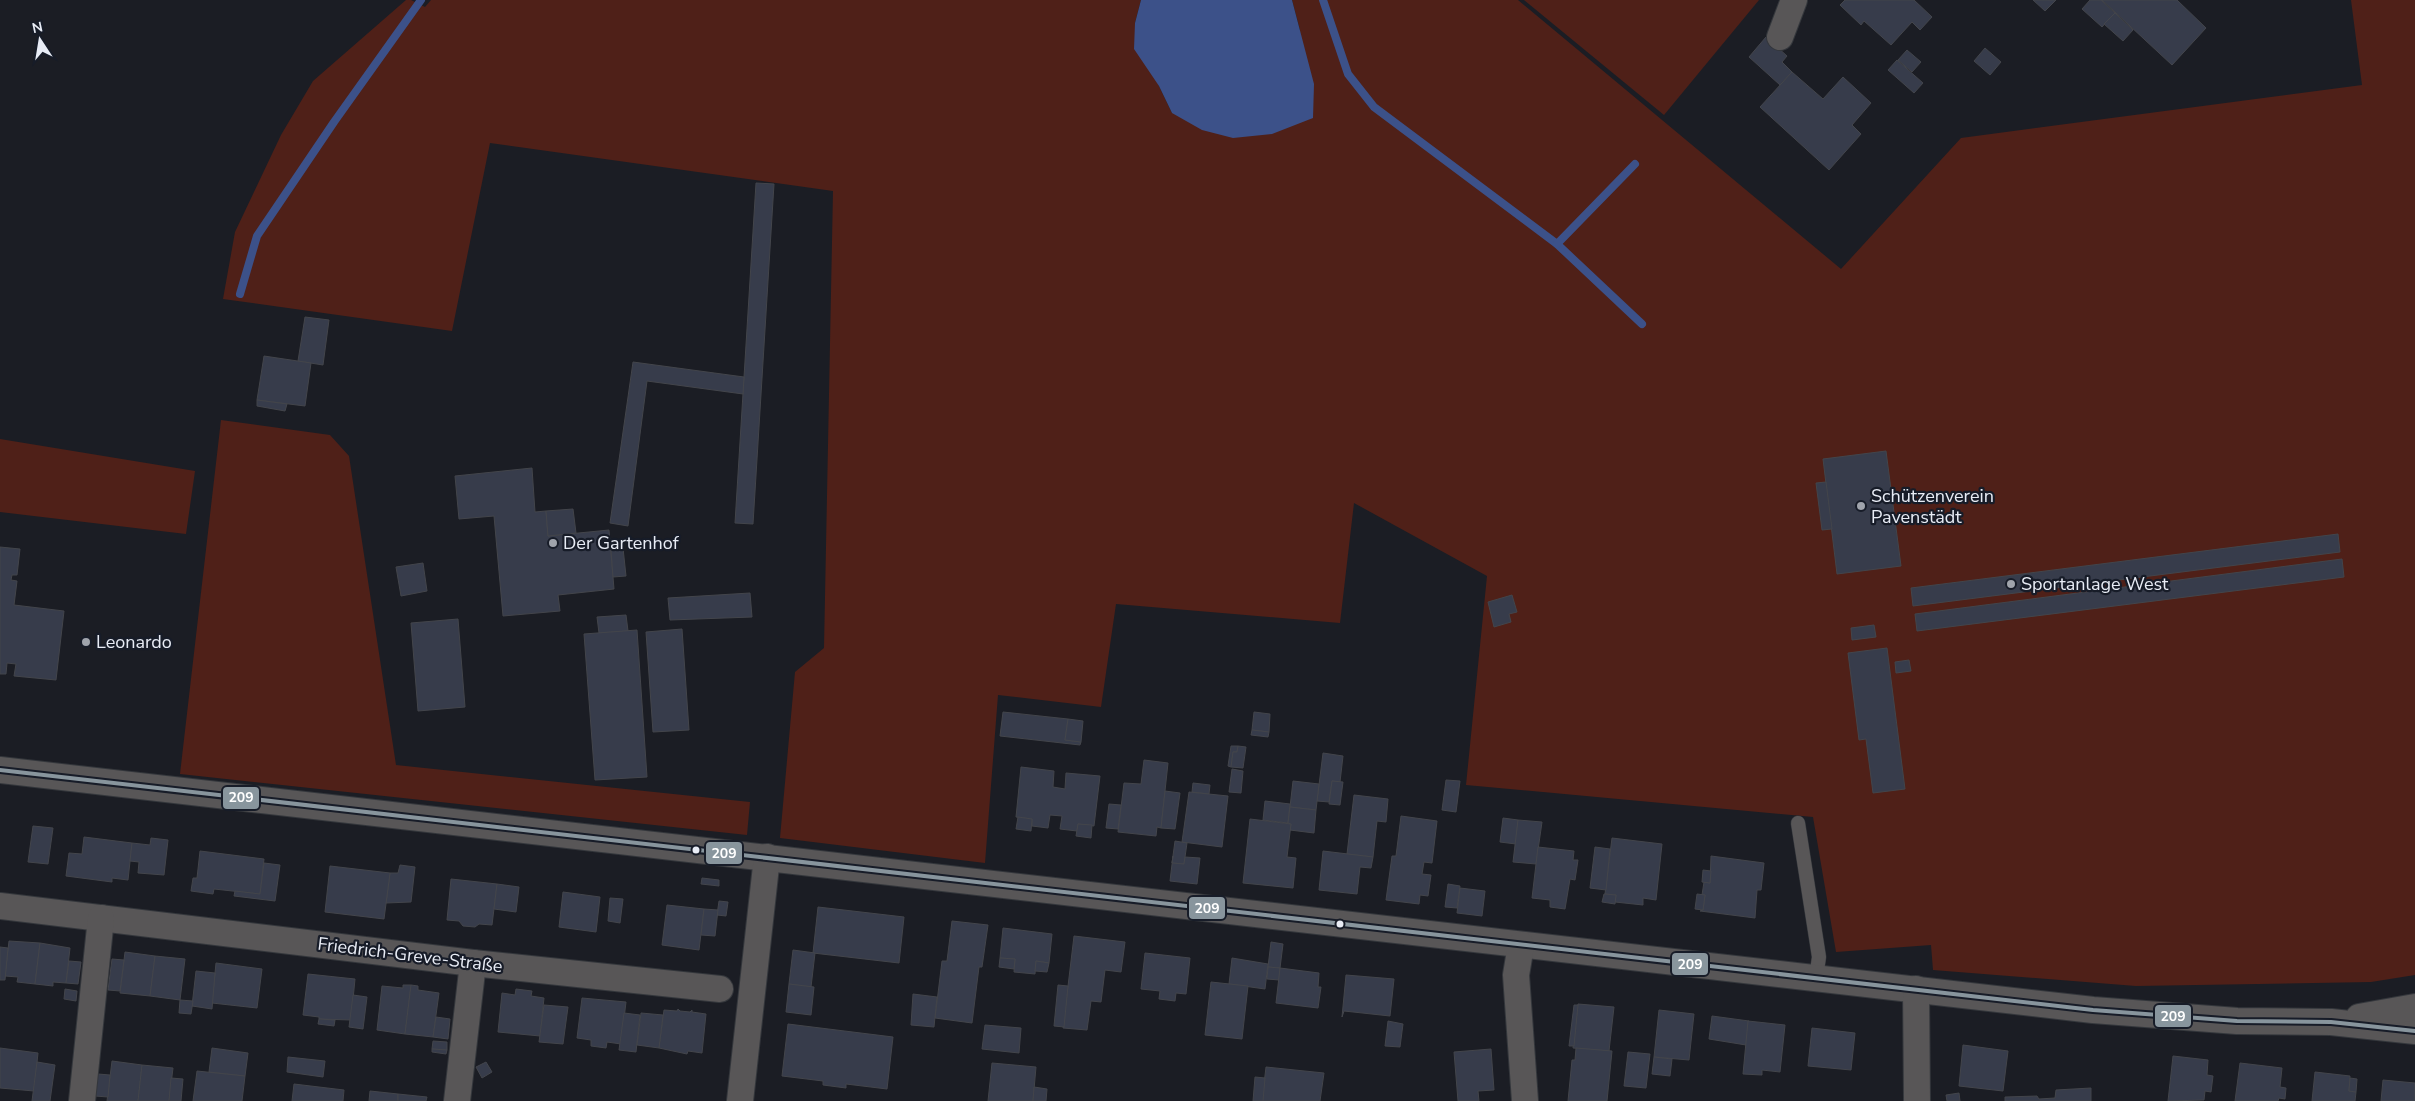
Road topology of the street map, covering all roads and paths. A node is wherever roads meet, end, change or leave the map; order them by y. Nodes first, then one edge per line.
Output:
1 (1794, 0) edge
2 (1780, 37) dead end
3 (0, 770) edge
4 (1798, 823) dead end
5 (767, 857) junction
6 (0, 906) edge
7 (101, 918) junction
8 (1521, 945) junction
9 (473, 963) junction
10 (1816, 978) junction
11 (720, 989) dead end
12 (1916, 989) junction
13 (2415, 1007) edge
14 (2332, 1022) junction
15 (2415, 1030) edge
16 (82, 1101) edge
17 (457, 1101) edge
18 (740, 1101) edge
19 (1525, 1101) edge
20 (1917, 1101) edge

1 - 2 street
3 - 5 street
4 - 10 lane
5 - 8 street
5 - 18 street
6 - 7 street, Friedrich-Greve-Straße
7 - 9 street, Friedrich-Greve-Straße
7 - 16 street
8 - 10 street
8 - 19 street
9 - 11 street, Friedrich-Greve-Straße
9 - 17 street
10 - 12 street
12 - 14 street
12 - 20 street
13 - 14 street
14 - 15 street

